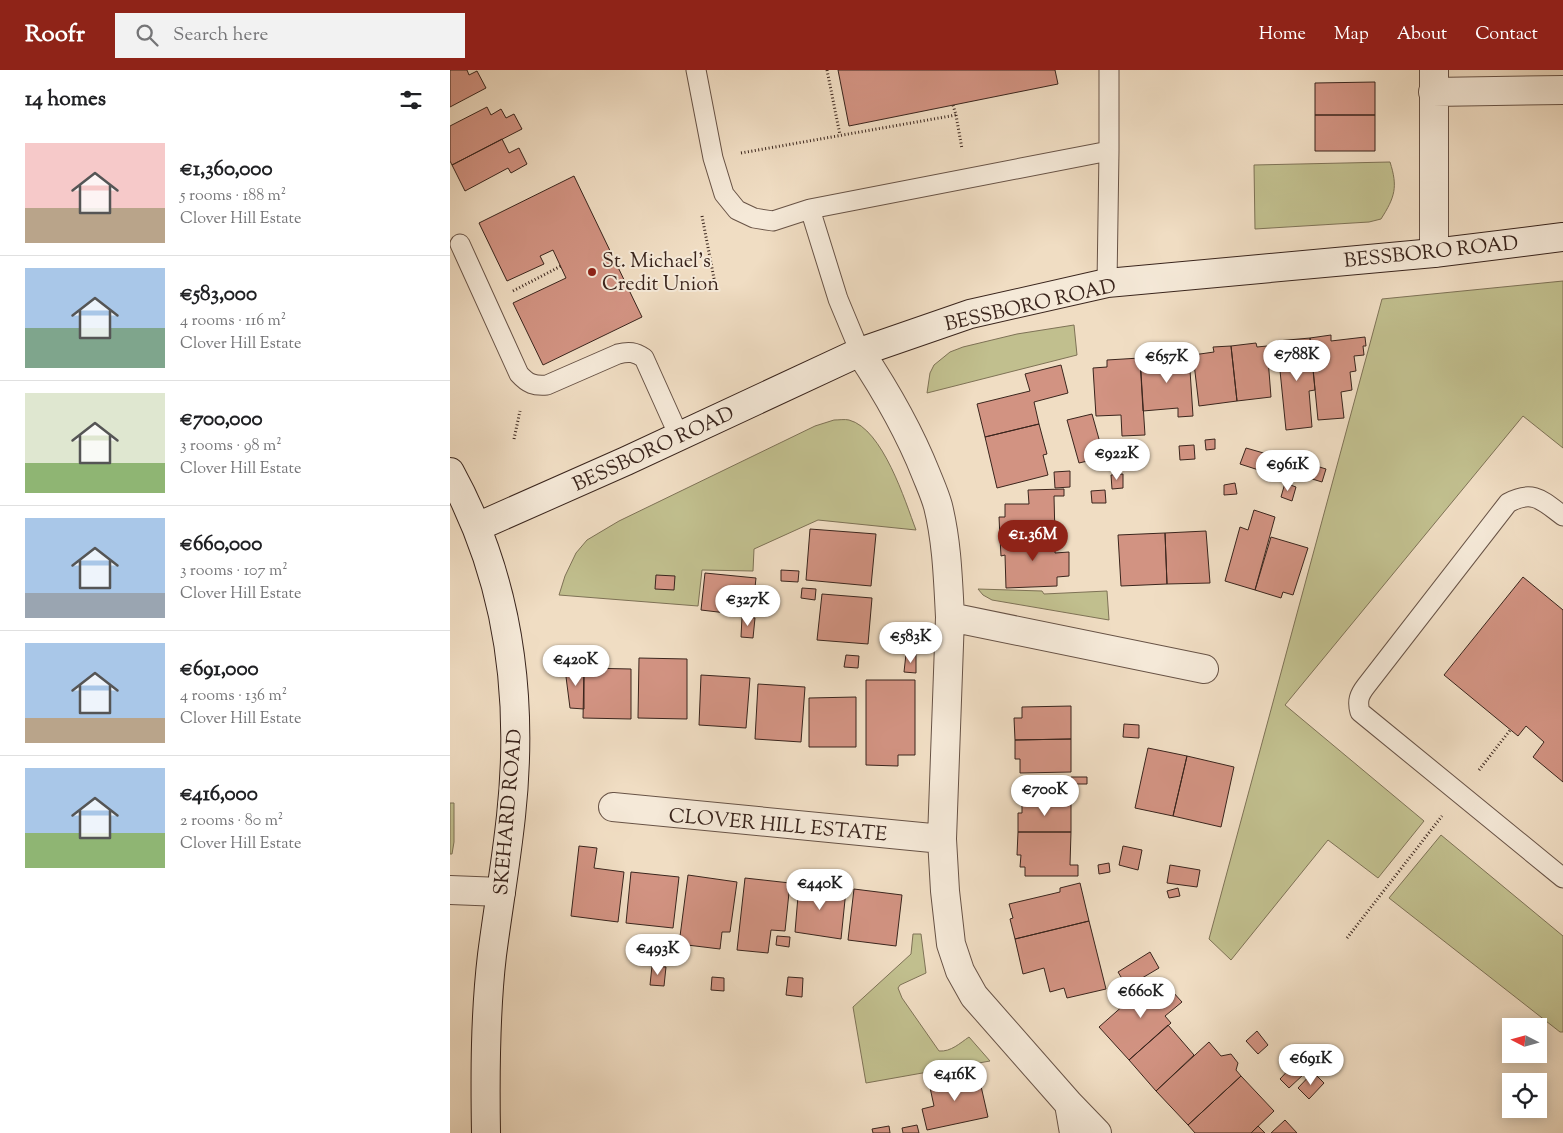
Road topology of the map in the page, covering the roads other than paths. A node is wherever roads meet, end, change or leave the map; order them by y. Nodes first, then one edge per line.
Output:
1 (696, 70) edge
2 (1109, 70) edge
3 (1434, 81) edge
4 (1563, 90) edge
5 (1109, 151) junction
6 (810, 209) junction
7 (1563, 237) edge
8 (460, 244) dead end
9 (1434, 253) junction
10 (1107, 283) junction
11 (860, 352) junction
12 (679, 436) junction
13 (450, 472) edge
14 (1563, 516) edge
15 (477, 527) junction
16 (950, 617) junction
17 (1204, 669) dead end
18 (614, 807) dead end
19 (942, 839) junction
20 (1563, 878) edge
21 (450, 890) edge
22 (501, 892) junction
23 (1070, 1104) junction
24 (486, 1133) edge
25 (1074, 1133) edge
26 (1097, 1133) edge

1 - 6 lane
2 - 5 lane
3 - 4 street
3 - 9 street
5 - 6 lane
5 - 10 lane
6 - 11 lane
7 - 9 street, BESSBORO ROAD
8 - 12 lane
9 - 10 street, BESSBORO ROAD
10 - 11 street, BESSBORO ROAD
11 - 12 street, BESSBORO ROAD
11 - 16 street
12 - 15 street, BESSBORO ROAD
13 - 15 street, SKEHARD ROAD
14 - 20 lane
15 - 22 street, SKEHARD ROAD
16 - 17 street
16 - 19 street
18 - 19 street, CLOVER HILL ESTATE
19 - 23 street
21 - 22 street
22 - 24 street, SKEHARD ROAD
23 - 25 street
23 - 26 street

